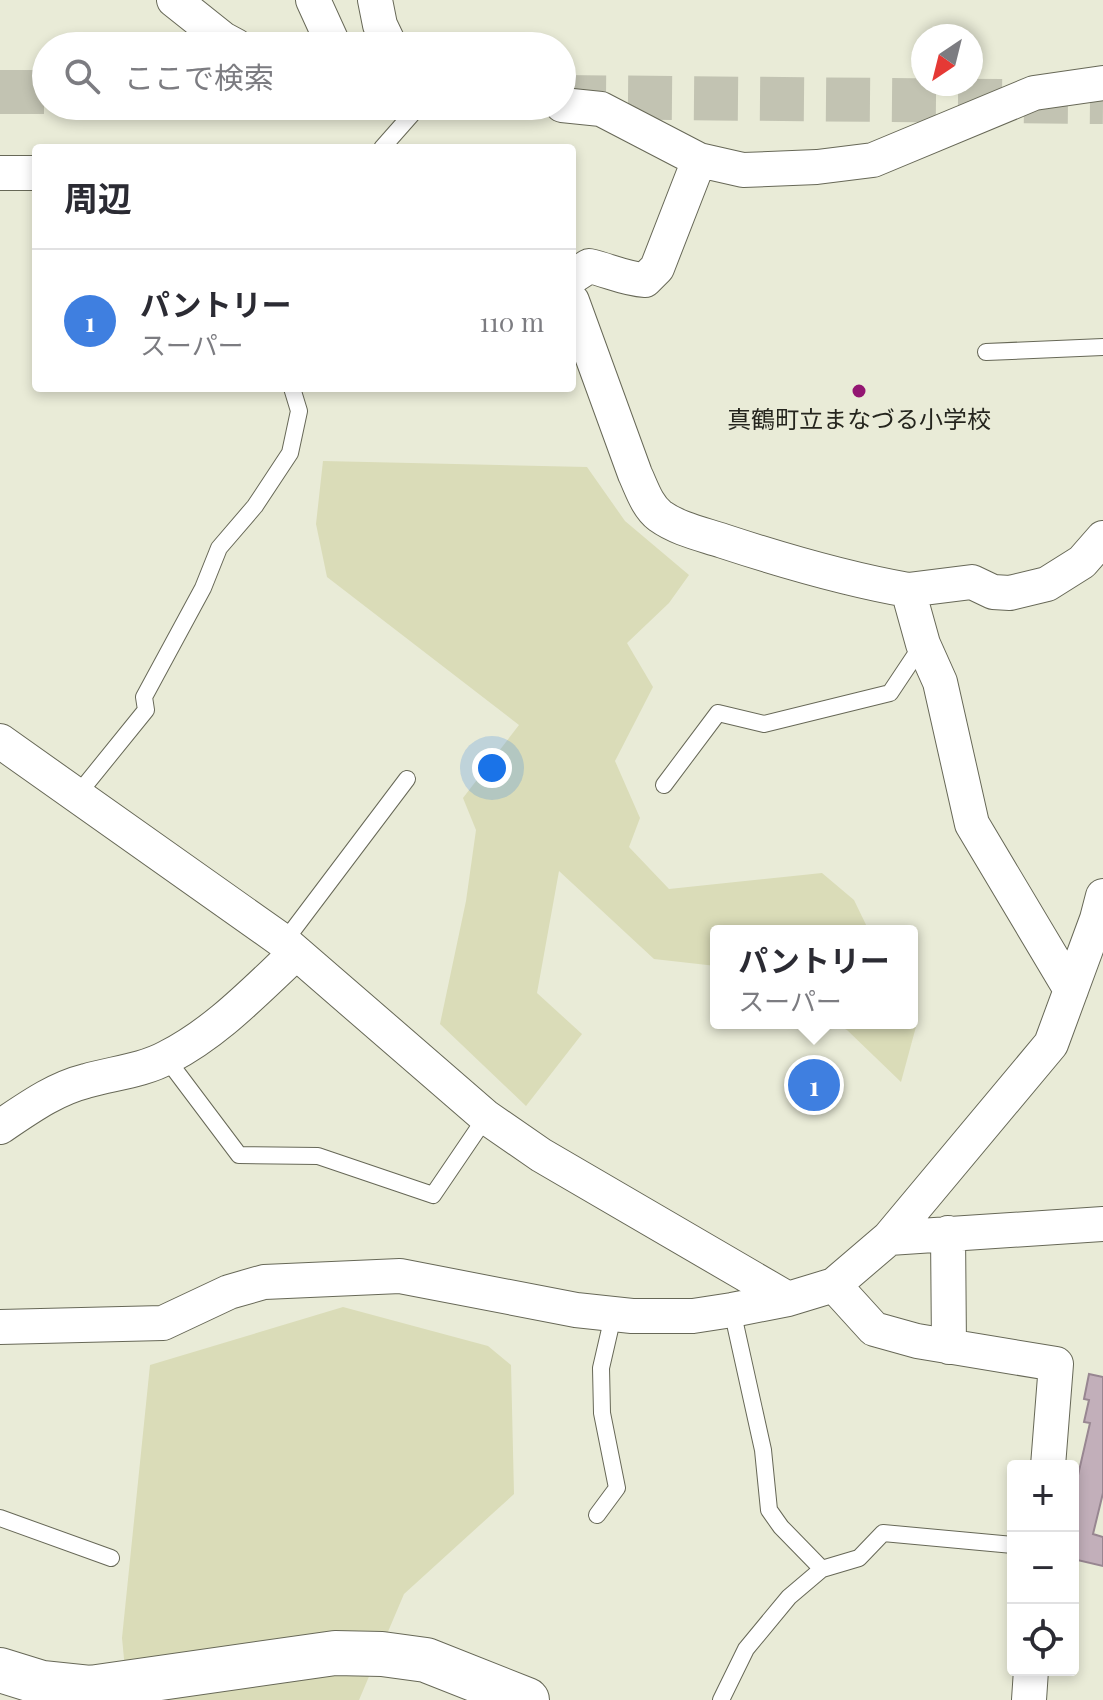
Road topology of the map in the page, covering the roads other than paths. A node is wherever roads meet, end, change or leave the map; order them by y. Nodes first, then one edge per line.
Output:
1 (174, 0) edge
2 (313, 0) edge
3 (375, 0) edge
4 (214, 32) edge
5 (328, 32) edge
6 (383, 32) edge
7 (1103, 83) edge
8 (576, 106) edge
9 (407, 120) edge
10 (386, 144) edge
11 (699, 160) junction
12 (0, 173) edge
13 (32, 173) edge
14 (576, 274) edge
15 (576, 312) edge
16 (1103, 347) edge
17 (986, 352) dead end
18 (293, 392) edge
19 (1103, 538) edge
20 (908, 590) junction
21 (923, 644) junction
22 (0, 741) edge
23 (407, 779) dead end
24 (664, 785) dead end
25 (78, 794) junction
26 (1103, 896) edge
27 (290, 948) junction
28 (1071, 990) junction
29 (166, 1058) junction
30 (486, 1117) junction
31 (0, 1127) edge
32 (1103, 1224) edge
33 (948, 1233) junction
34 (889, 1238) junction
35 (834, 1285) junction
36 (788, 1299) junction
37 (732, 1310) junction
38 (613, 1316) junction
39 (0, 1327) edge
40 (949, 1347) junction
41 (1048, 1460) edge
42 (597, 1515) dead end
43 (0, 1518) edge
44 (1007, 1544) edge
45 (111, 1558) dead end
46 (822, 1569) junction
47 (0, 1670) edge
48 (1031, 1676) edge
49 (527, 1700) edge
50 (721, 1700) edge
51 (1029, 1700) edge

1 - 4 street
2 - 5 street
3 - 6 street
7 - 11 street
8 - 11 street
9 - 10 lane
11 - 14 street
12 - 13 street
15 - 20 street
16 - 17 lane
18 - 25 lane
19 - 20 street
20 - 21 street
21 - 24 lane
21 - 28 street
22 - 25 street
23 - 27 lane
25 - 27 street
26 - 28 street
27 - 29 street
27 - 30 street
28 - 34 street
29 - 30 lane
29 - 31 street
30 - 36 street
32 - 33 street
33 - 34 street
33 - 40 street
34 - 35 street
35 - 36 street
35 - 40 street
36 - 37 street
37 - 38 street
37 - 46 lane
38 - 39 street
38 - 42 lane
40 - 41 street
43 - 45 lane
44 - 46 lane
46 - 50 lane
47 - 49 street
48 - 51 street

